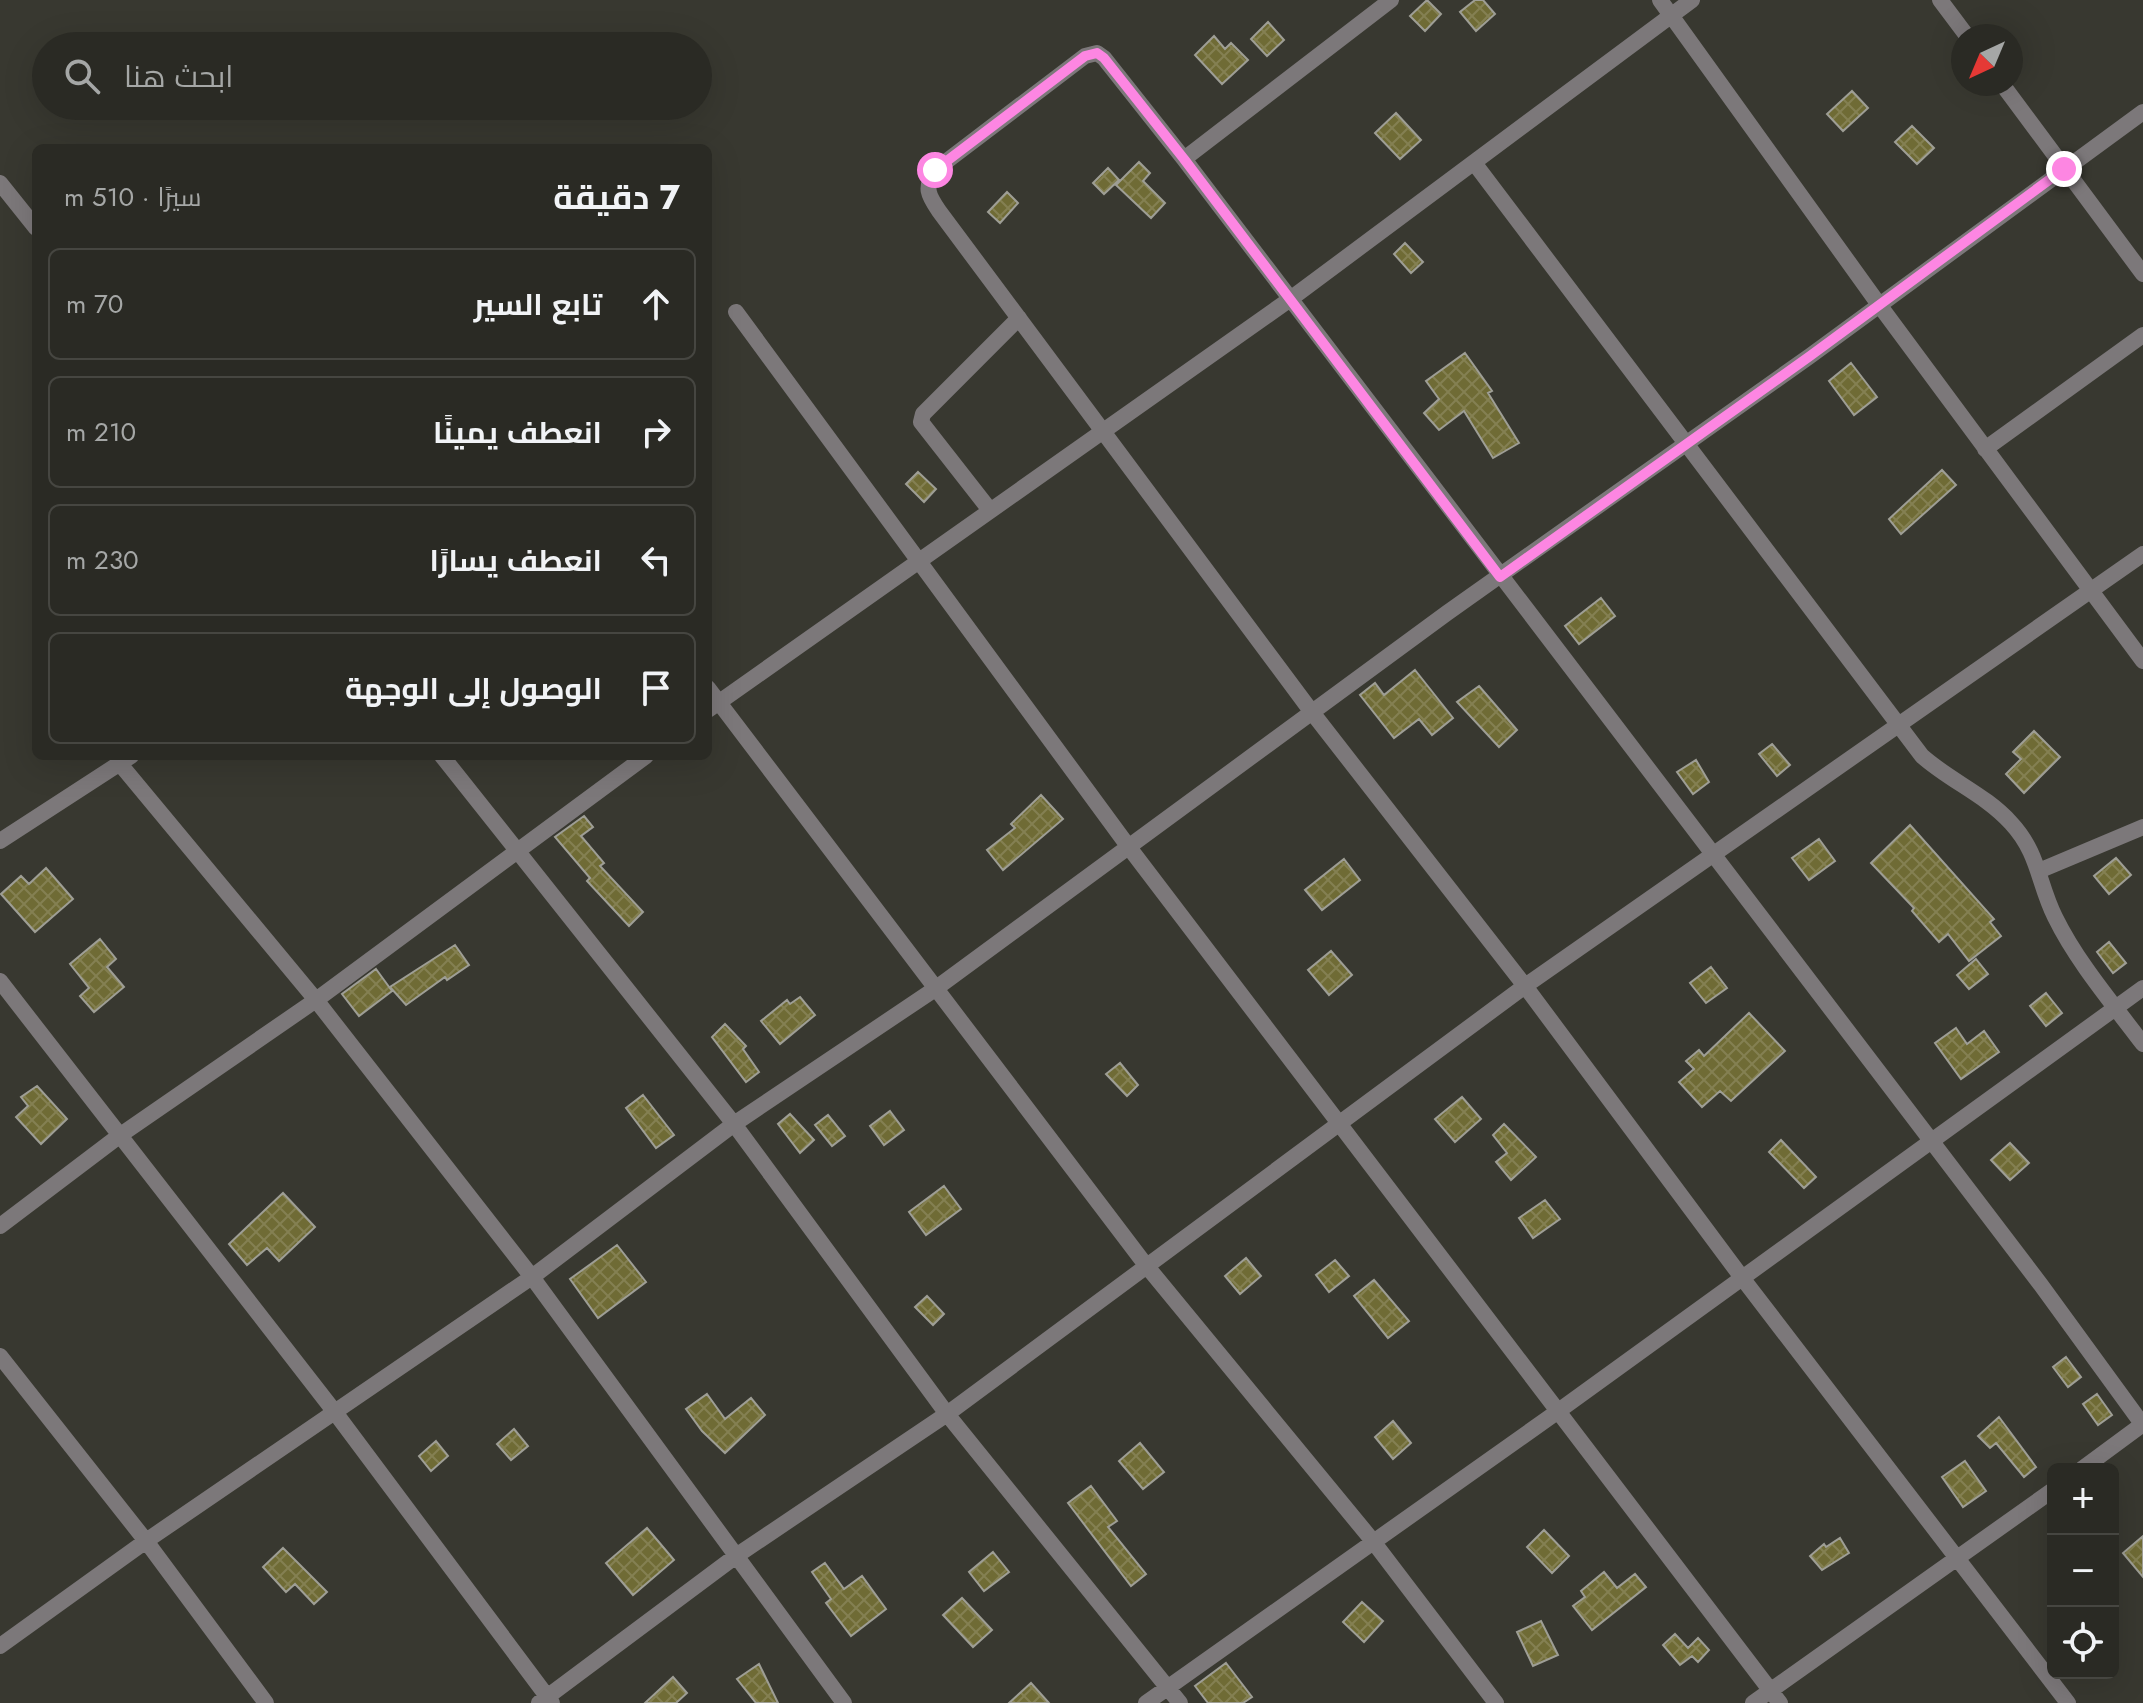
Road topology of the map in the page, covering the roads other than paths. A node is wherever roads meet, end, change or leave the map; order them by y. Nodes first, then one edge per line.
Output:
1 (1391, 0) edge
2 (1660, 0) edge
3 (1692, 0) edge
4 (1940, 0) edge
5 (1671, 16) junction
6 (1958, 24) edge
7 (2011, 96) edge
8 (2143, 112) edge
9 (1184, 159) junction
10 (1475, 164) junction
11 (2064, 169) junction
12 (0, 183) edge
13 (32, 223) edge
14 (2143, 274) edge
15 (1289, 300) junction
16 (1880, 306) junction
17 (736, 312) dead end
18 (1019, 318) junction
19 (2143, 335) edge
20 (1101, 430) junction
21 (1686, 444) junction
22 (1985, 449) junction
23 (989, 509) junction
24 (2143, 554) edge
25 (917, 561) junction
26 (1500, 577) junction
27 (2091, 592) junction
28 (2143, 661) edge
29 (713, 706) edge
30 (1311, 711) junction
31 (1898, 725) junction
32 (126, 760) edge
33 (445, 760) edge
34 (641, 760) edge
35 (2143, 827) edge
36 (0, 841) edge
37 (1128, 846) junction
38 (516, 852) junction
39 (1713, 854) junction
40 (2041, 870) junction
41 (0, 981) edge
42 (1525, 986) junction
43 (2143, 988) edge
44 (935, 989) junction
45 (316, 1000) junction
46 (2116, 1008) junction
47 (2143, 1044) edge
48 (734, 1124) junction
49 (1338, 1125) junction
50 (119, 1136) junction
51 (1932, 1142) junction
52 (0, 1226) edge
53 (1145, 1264) junction
54 (532, 1277) junction
55 (1743, 1279) junction
56 (0, 1356) edge
57 (334, 1411) junction
58 (1557, 1412) junction
59 (947, 1414) junction
60 (2143, 1425) edge
61 (2090, 1463) edge
62 (2047, 1494) edge
63 (1372, 1540) junction
64 (146, 1541) junction
65 (736, 1556) junction
66 (1957, 1561) junction
67 (0, 1646) edge
68 (1168, 1687) junction
69 (1775, 1697) edge
70 (546, 1701) edge
71 (266, 1703) edge
72 (844, 1703) edge
73 (1146, 1703) edge
74 (1180, 1703) edge
75 (1496, 1703) edge
76 (1753, 1703) edge
77 (2068, 1703) edge

1 - 9 street
2 - 5 street
3 - 5 street
4 - 6 street
5 - 10 street
5 - 16 street
7 - 11 street
8 - 11 street
9 - 15 street
9 - 18 street
10 - 15 street
10 - 21 street
11 - 14 street
11 - 16 street
12 - 13 street
15 - 20 street
15 - 26 street
16 - 21 street
16 - 22 street
17 - 25 street
18 - 20 street
18 - 23 street
19 - 22 street
20 - 23 street
20 - 30 street
21 - 26 street
21 - 31 street
22 - 27 street
23 - 25 street
24 - 27 street
25 - 29 street
25 - 37 street
26 - 30 street
26 - 39 street
27 - 28 street
27 - 31 street
29 - 44 street
30 - 37 street
30 - 42 street
31 - 39 street
31 - 40 street
32 - 36 street
32 - 45 street
33 - 38 street
34 - 38 street
35 - 40 street
37 - 44 street
37 - 49 street
38 - 45 street
38 - 48 street
39 - 42 street
39 - 51 street
40 - 46 street
41 - 50 street
42 - 49 street
42 - 55 street
43 - 46 street
44 - 48 street
44 - 53 street
45 - 50 street
45 - 54 street
46 - 47 street
46 - 51 street
48 - 54 street
48 - 59 street
49 - 53 street
49 - 58 street
50 - 52 street
50 - 57 street
51 - 55 street
51 - 60 street
53 - 59 street
53 - 63 street
54 - 57 street
54 - 65 street
55 - 58 street
55 - 66 street
56 - 64 street
57 - 64 street
57 - 70 street
58 - 63 street
58 - 69 street
59 - 65 street
59 - 68 street
60 - 61 street
62 - 66 street
63 - 68 street
63 - 75 street
64 - 67 street
64 - 71 street
65 - 70 street
65 - 72 street
66 - 69 street
66 - 77 street
68 - 73 street
68 - 74 street
69 - 76 street

